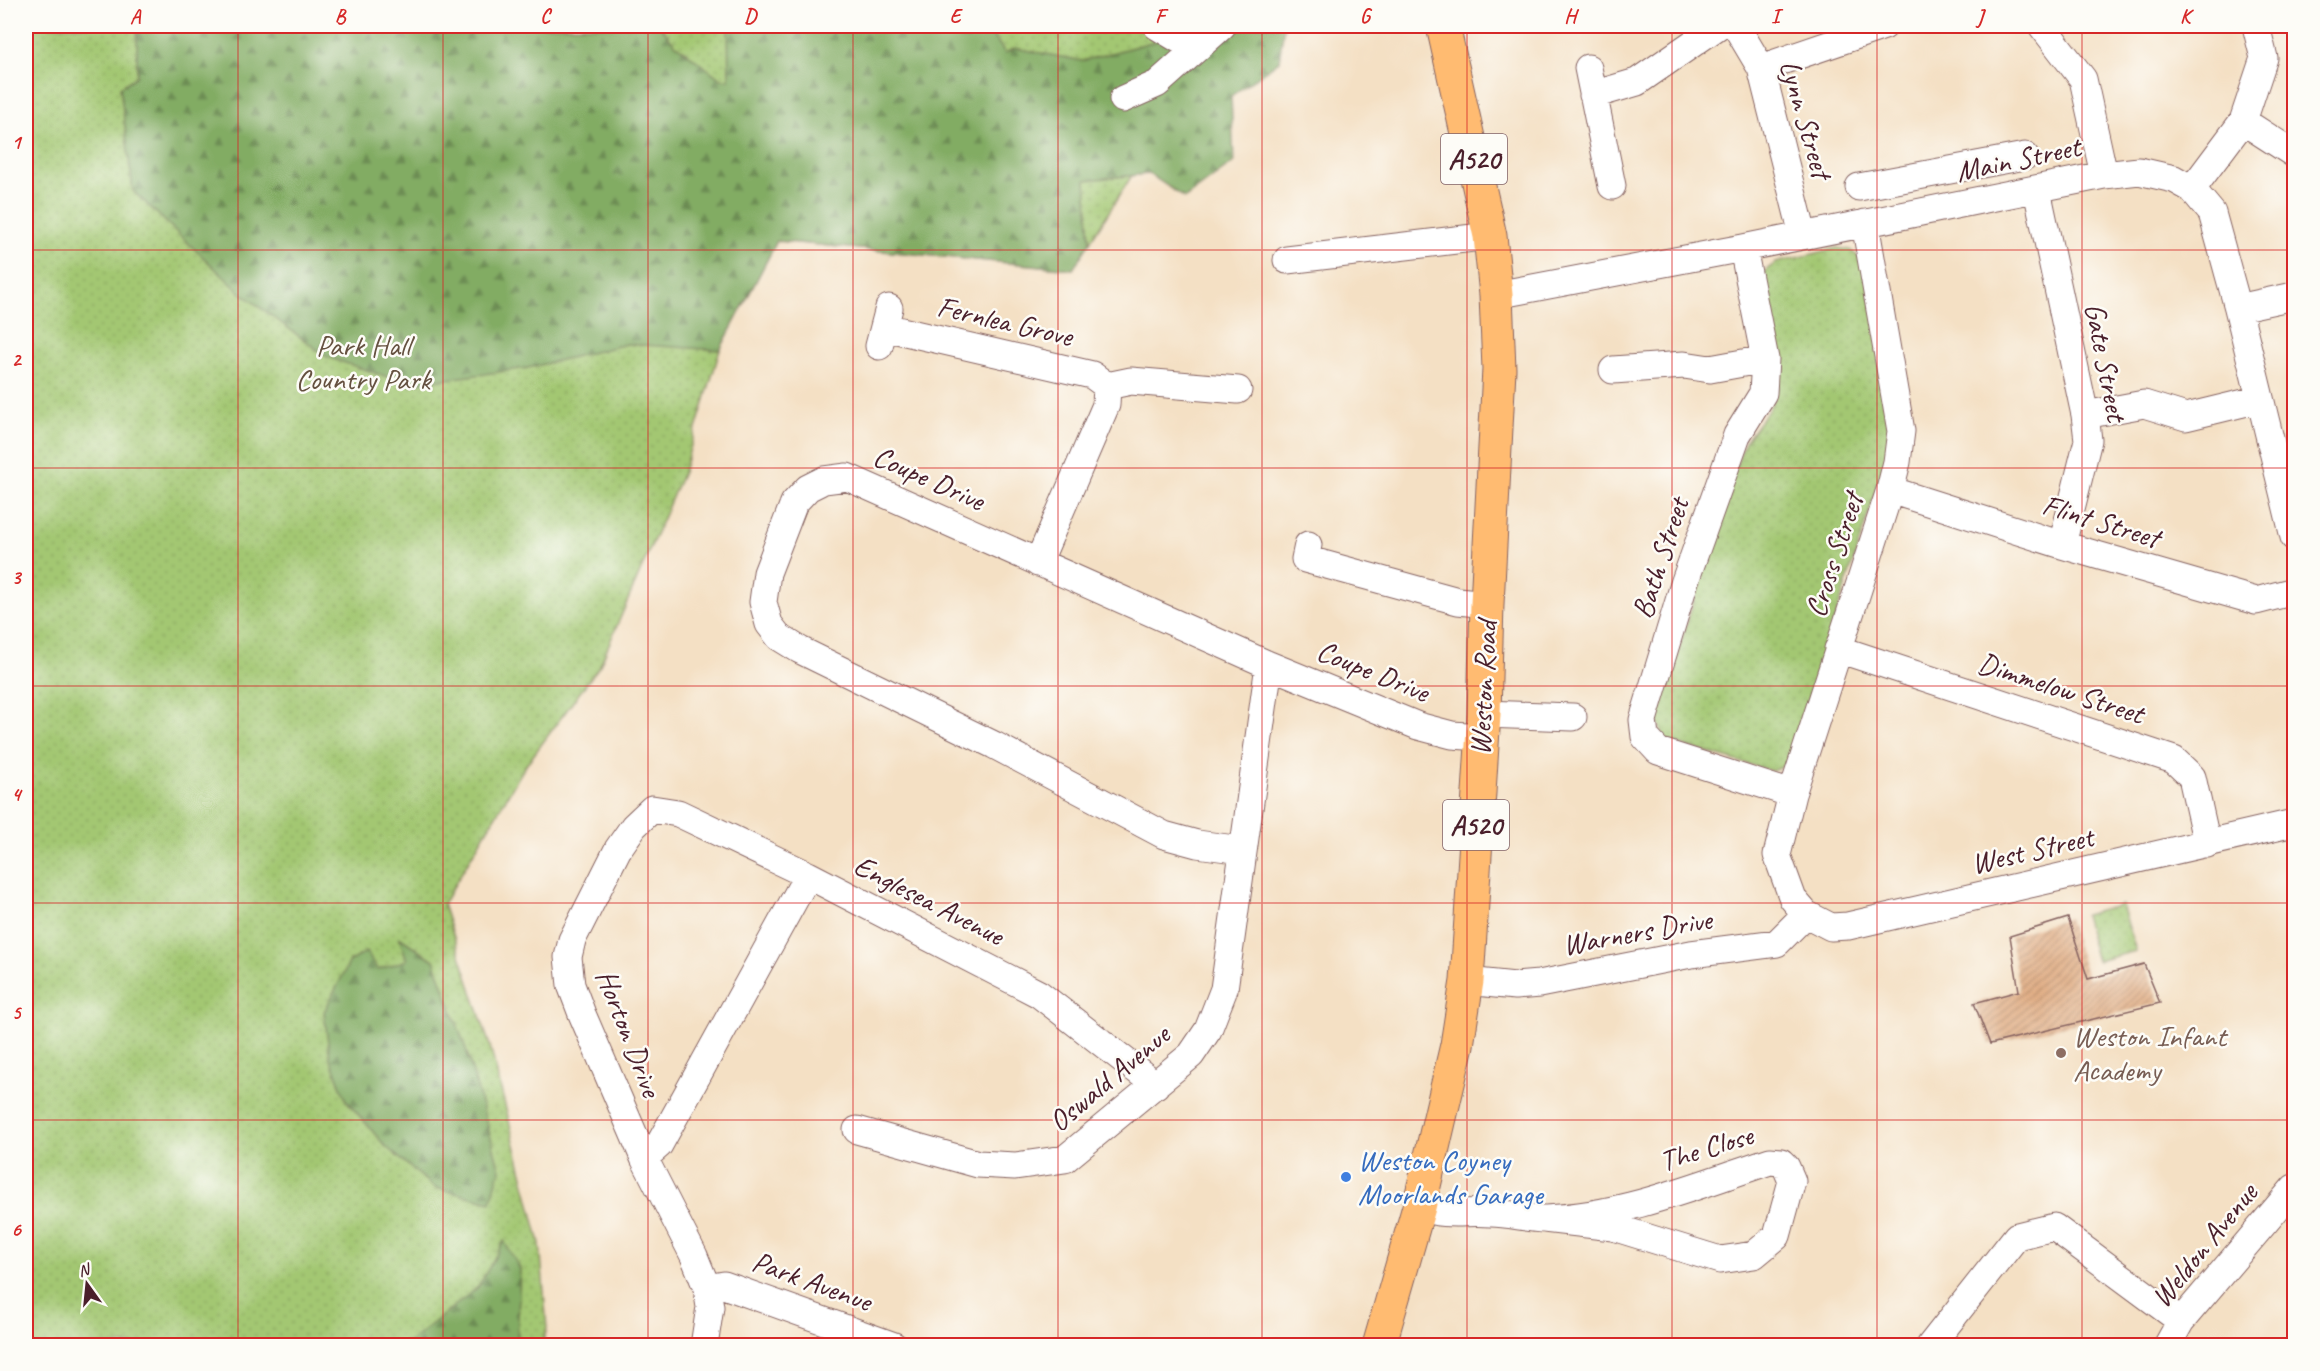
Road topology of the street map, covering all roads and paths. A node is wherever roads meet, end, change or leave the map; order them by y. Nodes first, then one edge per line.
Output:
1 (1157, 26) edge
2 (1443, 26) edge
3 (1718, 26) edge
4 (1736, 26) edge
5 (1884, 26) edge
6 (2042, 26) edge
7 (2256, 26) edge
8 (1212, 34) edge
9 (1588, 68) dead end
10 (1761, 68) junction
11 (1593, 95) junction
12 (1123, 99) dead end
13 (2243, 121) junction
14 (2295, 154) edge
15 (2025, 156) dead end
16 (2104, 175) junction
17 (1900, 180) junction
18 (1612, 186) dead end
19 (1859, 187) dead end
20 (2192, 189) junction
21 (2037, 190) junction
22 (1907, 215) junction
23 (1865, 223) junction
24 (1803, 235) junction
25 (1490, 236) junction
26 (1743, 248) junction
27 (1287, 260) dead end
28 (1496, 295) junction
29 (2295, 296) edge
30 (2238, 308) junction
31 (884, 327) dead end
32 (1765, 359) junction
33 (1613, 370) dead end
34 (1241, 386) dead end
35 (1107, 387) junction
36 (2260, 399) junction
37 (2085, 416) junction
38 (2286, 471) edge
39 (1890, 490) junction
40 (2295, 537) edge
41 (1308, 545) dead end
42 (2062, 545) junction
43 (1038, 563) junction
44 (2295, 591) edge
45 (1487, 604) junction
46 (1838, 650) junction
47 (1269, 664) junction
48 (1573, 717) dead end
49 (1483, 726) junction
50 (1792, 794) junction
51 (652, 809) joint
52 (2295, 823) edge
53 (2207, 844) junction
54 (1242, 850) junction
55 (808, 875) junction
56 (1799, 906) junction
57 (1467, 981) junction
58 (1156, 1085) junction
59 (857, 1130) dead end
60 (644, 1158) junction
61 (2295, 1188) edge
62 (1419, 1207) junction
63 (1544, 1219) junction
64 (707, 1288) junction
65 (2181, 1321) junction
66 (704, 1346) edge
67 (894, 1346) edge
68 (1379, 1346) edge
69 (1930, 1346) edge
70 (2167, 1346) edge

1 - 8 street
2 - 25 highway, Weston Road / A520
3 - 11 street
4 - 10 street, Lynn Street
5 - 10 street
6 - 16 street
7 - 13 street
8 - 12 street
9 - 11 street
10 - 24 street, Lynn Street
11 - 18 street
13 - 14 street
13 - 20 street
15 - 17 street
16 - 20 street, Main Street
16 - 21 street, Main Street
17 - 19 street
17 - 22 street
20 - 30 street, Main Street
21 - 22 street, Main Street
21 - 37 street, Gate Street
22 - 23 street, Main Street
23 - 24 street, Main Street
23 - 39 street, Cross Street
24 - 26 street, Main Street
25 - 27 street
25 - 28 highway, Weston Road / A520
26 - 28 street, Main Street
26 - 32 street, Bath Street
28 - 45 highway, Weston Road / A520
29 - 30 street
30 - 36 street, Main Street
31 - 35 street, Fernlea Grove
32 - 33 street
32 - 50 street, Bath Street
34 - 35 street
35 - 43 street
36 - 37 street
36 - 38 street, Main Street
37 - 42 street, Gate Street
38 - 40 street, Main Street
39 - 42 street, Flint Street
39 - 46 street, Cross Street
41 - 45 street
42 - 44 street, Flint Street
43 - 47 street, Coupe Drive
43 - 54 street, Coupe Drive
45 - 49 highway, Weston Road / A520
46 - 50 street, Cross Street
46 - 53 street, Dimmelow Street
47 - 49 street, Coupe Drive
47 - 54 street, Oswald Avenue
48 - 49 street, Coupe Drive
49 - 57 highway, Weston Road / A520
50 - 56 street, Cross Street
51 - 55 street, Englesea Avenue
51 - 60 street, Horton Drive
52 - 53 street, West Street
53 - 56 street, West Street
54 - 58 street, Oswald Avenue
55 - 58 street, Englesea Avenue
55 - 60 street, Horton Drive
56 - 57 street, Warners Drive
57 - 62 highway, Weston Road / A520
58 - 59 street, Oswald Avenue
60 - 64 street, Horton Drive
61 - 65 street, Weldon Avenue
62 - 63 street, The Close
62 - 68 highway, Weston Road / A520
63 - 63 street, The Close
64 - 66 street, Horton Drive
64 - 67 street, Park Avenue
65 - 69 street
65 - 70 street, Weldon Avenue

